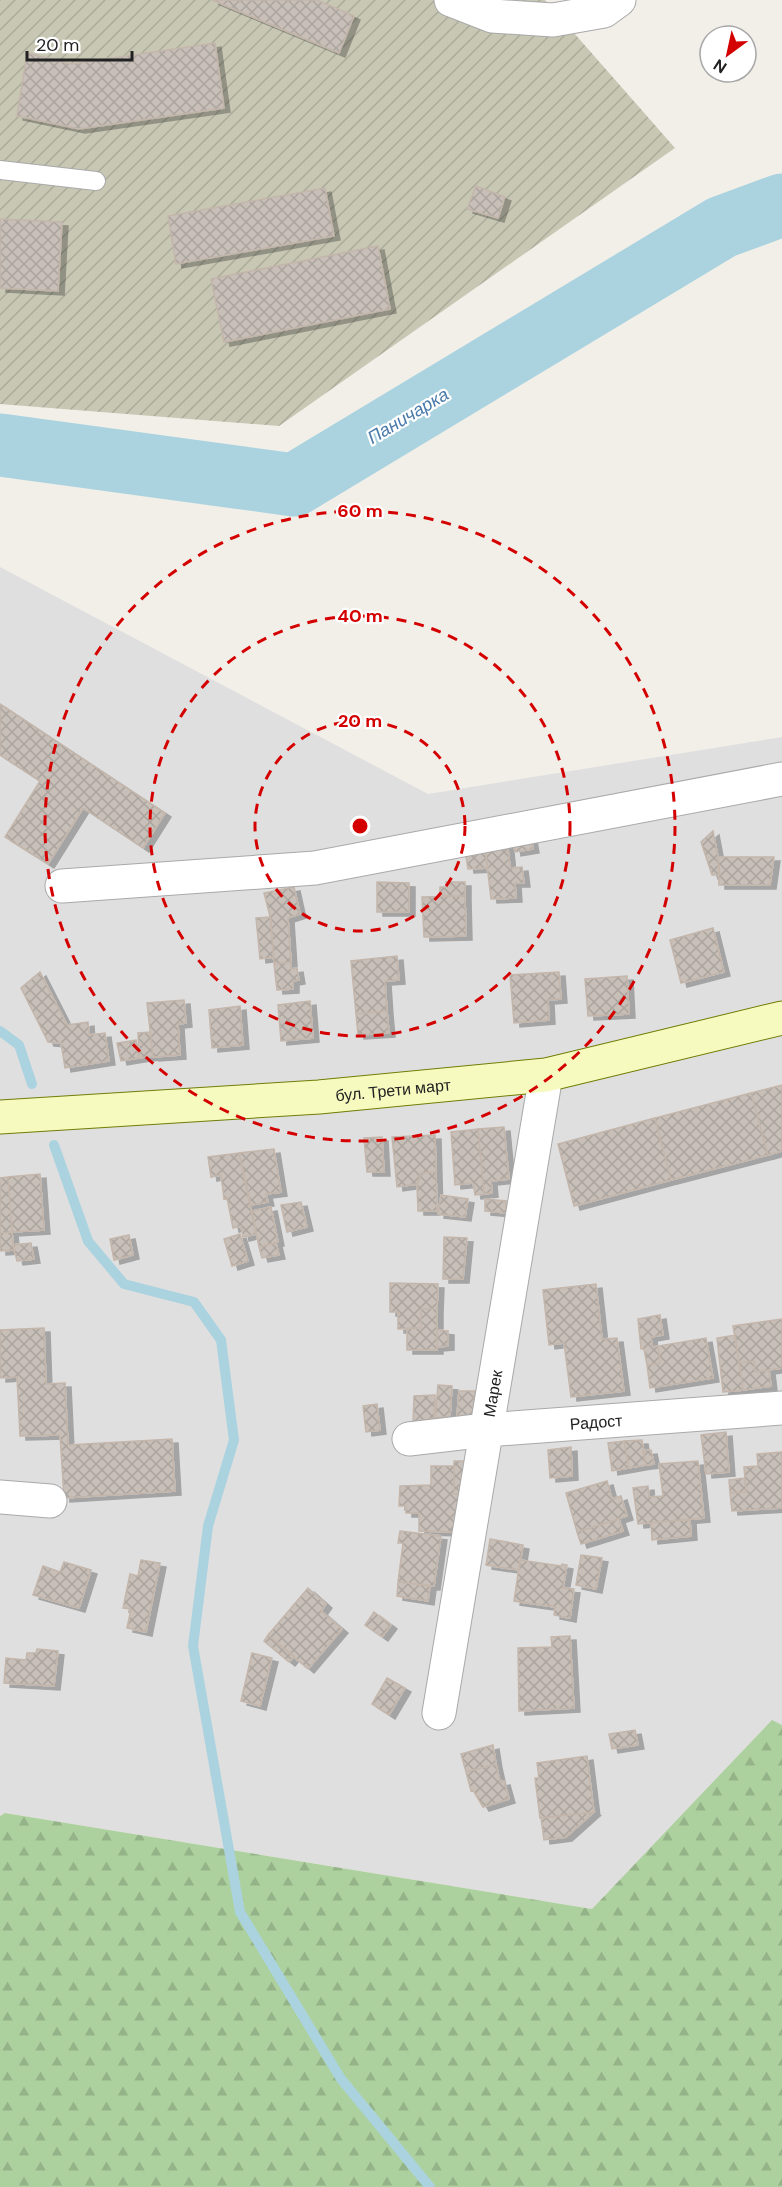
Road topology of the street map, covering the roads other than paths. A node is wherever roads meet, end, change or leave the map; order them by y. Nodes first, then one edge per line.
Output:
1 (451, 0) edge
2 (619, 0) edge
3 (0, 170) edge
4 (96, 181) dead end
5 (782, 779) edge
6 (62, 886) dead end
7 (782, 1018) edge
8 (546, 1075) junction
9 (0, 1118) edge
10 (782, 1408) edge
11 (486, 1430) junction
12 (409, 1439) dead end
13 (0, 1497) edge
14 (50, 1501) dead end
15 (439, 1713) dead end

1 - 2 street
3 - 4 lane
5 - 6 street
7 - 8 street, бул. Трети март
8 - 9 street, бул. Трети март
8 - 11 street, Марек
10 - 11 street, Радост
11 - 12 street, Радост
11 - 15 street, Марек
13 - 14 street

